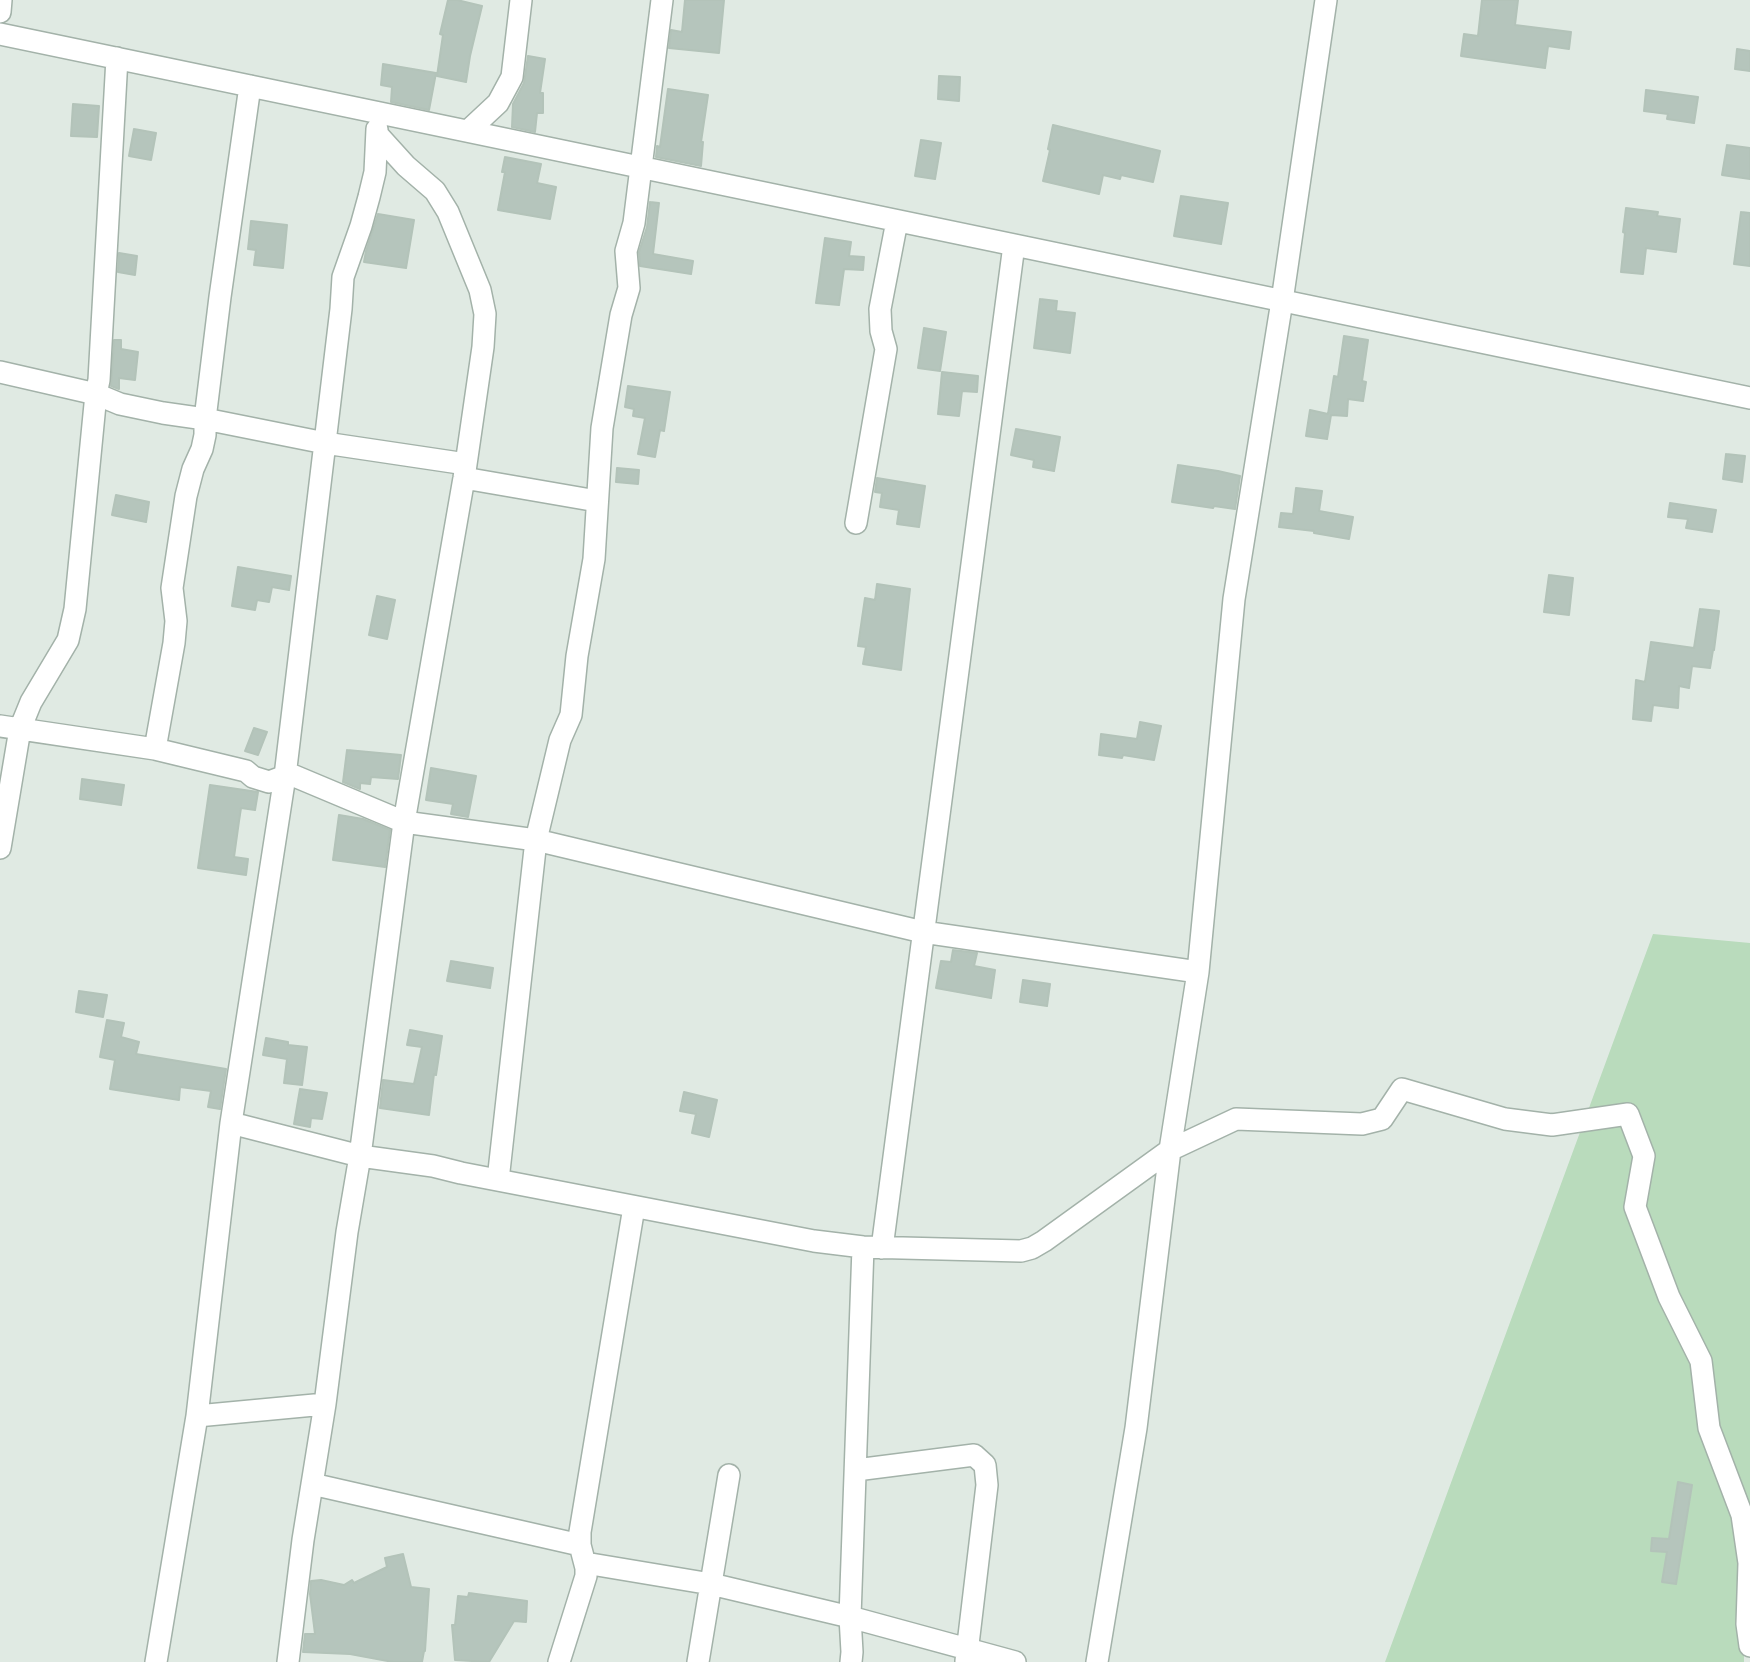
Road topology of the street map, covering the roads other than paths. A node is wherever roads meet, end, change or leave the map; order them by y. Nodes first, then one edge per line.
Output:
1 (1, 0) edge
2 (521, 0) edge
3 (662, 0) edge
4 (1326, 0) edge
5 (0, 12) edge
6 (0, 34) edge
7 (117, 58) junction
8 (250, 86) junction
9 (377, 113) junction
10 (468, 131) junction
11 (377, 134) junction
12 (642, 168) junction
13 (897, 221) junction
14 (1014, 245) junction
15 (1282, 301) junction
16 (0, 372) edge
17 (96, 394) junction
18 (1750, 398) edge
19 (205, 419) junction
20 (325, 443) junction
21 (465, 471) junction
22 (597, 501) junction
23 (856, 523) dead end
24 (10, 727) edge
25 (155, 749) junction
26 (285, 776) junction
27 (404, 822) junction
28 (536, 839) junction
29 (0, 848) edge
30 (923, 932) junction
31 (1198, 972) junction
32 (231, 1122) junction
33 (1170, 1150) junction
34 (360, 1156) junction
35 (498, 1180) junction
36 (634, 1207) junction
37 (872, 1248) junction
38 (325, 1404) junction
39 (197, 1416) junction
40 (856, 1470) junction
41 (729, 1475) dead end
42 (312, 1484) junction
43 (583, 1554) junction
44 (711, 1584) junction
45 (850, 1617) junction
46 (1750, 1646) edge
47 (967, 1656) edge
48 (156, 1662) edge
49 (288, 1662) edge
50 (559, 1662) edge
51 (698, 1662) edge
52 (851, 1662) edge
53 (1015, 1662) edge
54 (1097, 1662) edge

1 - 5 street
2 - 10 street
3 - 12 street
4 - 15 street
6 - 7 street
7 - 8 street
7 - 17 street
8 - 9 street
8 - 19 street
9 - 10 street
9 - 11 street
10 - 12 street
11 - 20 street
11 - 21 street
12 - 13 street
12 - 22 street
13 - 14 street
13 - 23 street
14 - 15 street
14 - 30 street
15 - 18 street
15 - 31 street
16 - 17 street
17 - 19 street
17 - 24 street
19 - 20 street
19 - 25 street
20 - 21 street
20 - 26 street
21 - 22 street
21 - 27 street
22 - 28 street
24 - 25 street
24 - 29 street
25 - 26 street
26 - 27 street
26 - 32 street
27 - 28 street
27 - 34 street
28 - 30 street
28 - 35 street
30 - 31 street
30 - 37 street
31 - 33 street
32 - 34 street
32 - 39 street
33 - 37 street
33 - 46 street
33 - 54 street
34 - 35 street
34 - 38 street
35 - 36 street
36 - 37 street
36 - 43 street
37 - 40 street
38 - 39 street
38 - 42 street
39 - 48 street
40 - 45 street
40 - 47 street
41 - 44 street
42 - 43 street
42 - 49 street
43 - 44 street
43 - 50 street
44 - 45 street
44 - 51 street
45 - 47 street
45 - 52 street
47 - 53 street

